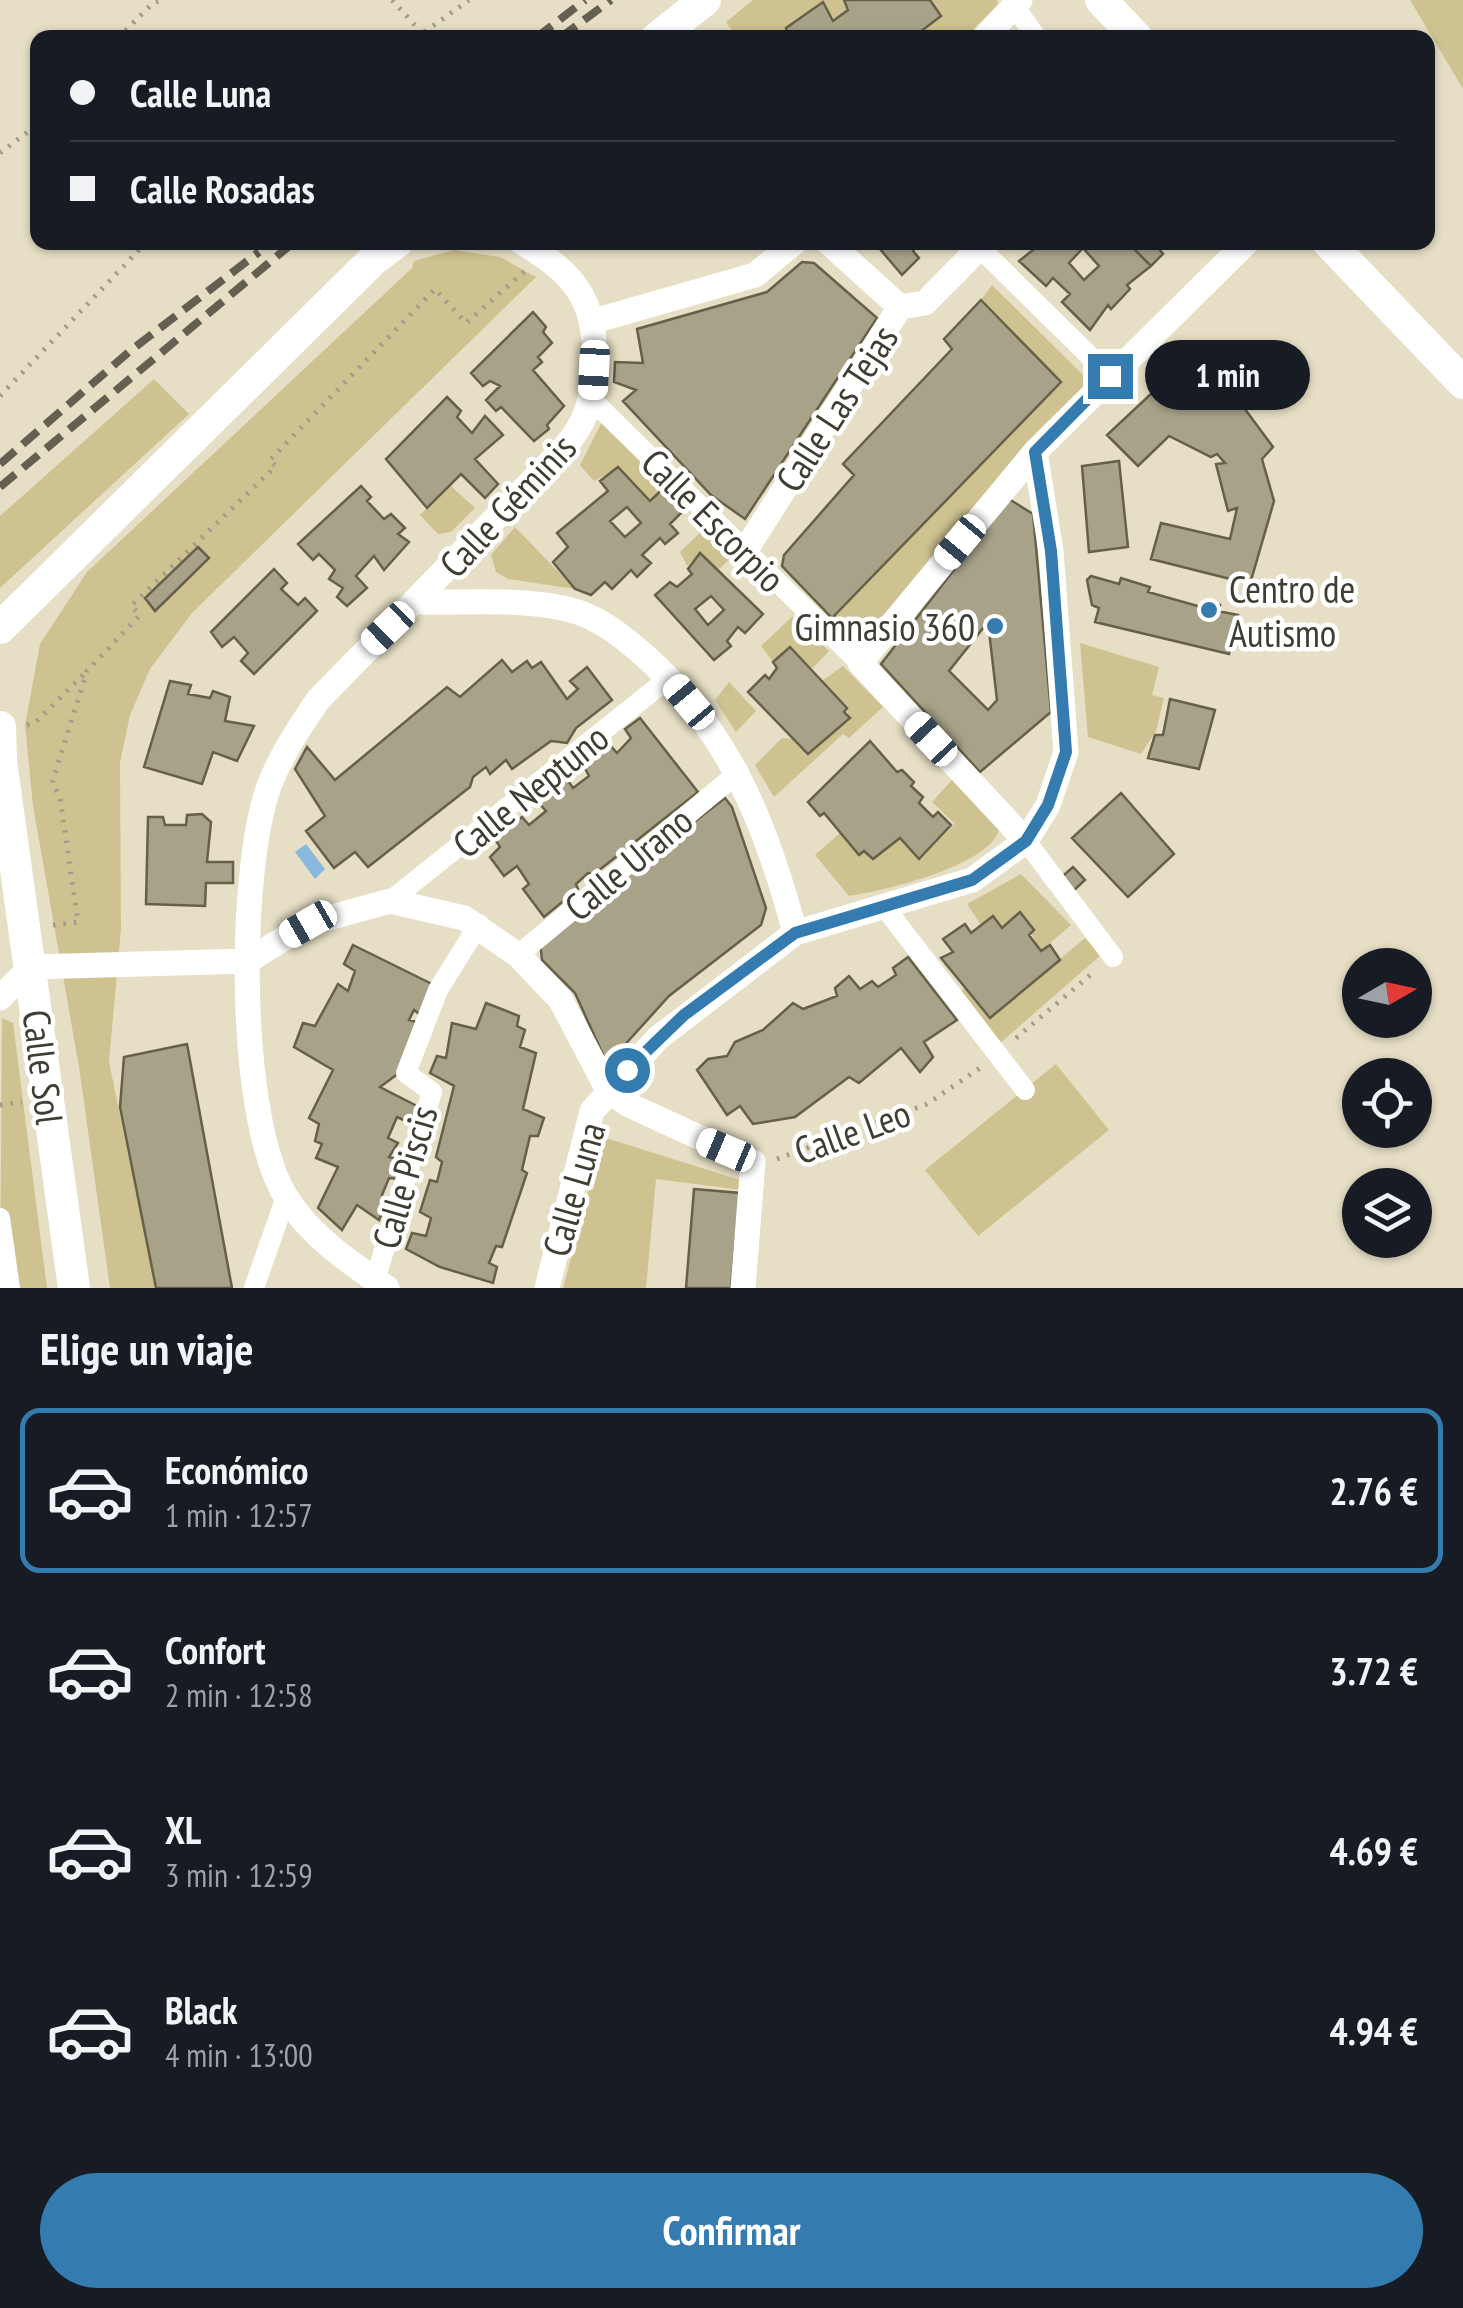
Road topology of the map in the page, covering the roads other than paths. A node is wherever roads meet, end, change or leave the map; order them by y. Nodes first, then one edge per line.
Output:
1 (705, 0) edge
2 (1101, 0) edge
3 (1017, 3) edge
4 (667, 30) edge
5 (992, 30) edge
6 (1032, 30) edge
7 (1129, 30) edge
8 (387, 250) edge
9 (533, 250) edge
10 (785, 250) edge
11 (837, 250) edge
12 (978, 250) edge
13 (988, 250) edge
14 (1239, 250) edge
15 (1336, 250) edge
16 (900, 307) junction
17 (594, 321) junction
18 (1110, 376) junction
19 (1463, 383) edge
20 (591, 399) junction
21 (1035, 452) junction
22 (744, 551) junction
23 (415, 602) junction
24 (0, 628) edge
25 (860, 663) junction
26 (669, 678) junction
27 (0, 727) edge
28 (739, 772) junction
29 (1026, 841) junction
30 (390, 901) junction
31 (886, 909) junction
32 (480, 924) junction
33 (795, 933) junction
34 (518, 955) junction
35 (1113, 957) road end
36 (248, 961) junction
37 (31, 967) junction
38 (0, 998) edge
39 (608, 1090) junction
40 (1025, 1090) dead end
41 (286, 1197) junction
42 (0, 1218) edge
43 (369, 1281) edge
44 (10, 1288) edge
45 (74, 1288) edge
46 (254, 1288) edge
47 (547, 1288) edge
48 (743, 1288) edge

1 - 4 street
2 - 7 street
3 - 5 street
3 - 6 street
8 - 24 street
9 - 17 street
10 - 17 street
11 - 16 street
12 - 16 street, Calle Las Tejas
13 - 18 street
14 - 18 street
15 - 19 street
16 - 22 street, Calle Las Tejas
17 - 20 street, Calle Géminis
18 - 21 street
20 - 22 street, Calle Escorpio
20 - 23 street, Calle Géminis
21 - 25 street
21 - 29 street, Calle Luna
22 - 25 street, Calle Escorpio
23 - 26 street
23 - 36 street, Calle Géminis
25 - 29 street, Calle Escorpio
26 - 28 street
26 - 30 street, Calle Neptuno
27 - 37 street, Calle Sol
28 - 33 street
28 - 34 street, Calle Urano
29 - 31 street, Calle Luna
29 - 35 street, Calle Escorpio
30 - 32 street
30 - 36 street
31 - 33 street, Calle Luna
31 - 40 street
32 - 34 street
32 - 43 street, Calle Piscis
33 - 39 street, Calle Luna
34 - 39 street
36 - 37 street
36 - 41 street, Calle Géminis
37 - 38 street
37 - 45 street, Calle Sol
39 - 47 street, Calle Luna
39 - 48 street, Calle Leo
41 - 43 street, Calle Géminis
41 - 46 street
42 - 44 street

